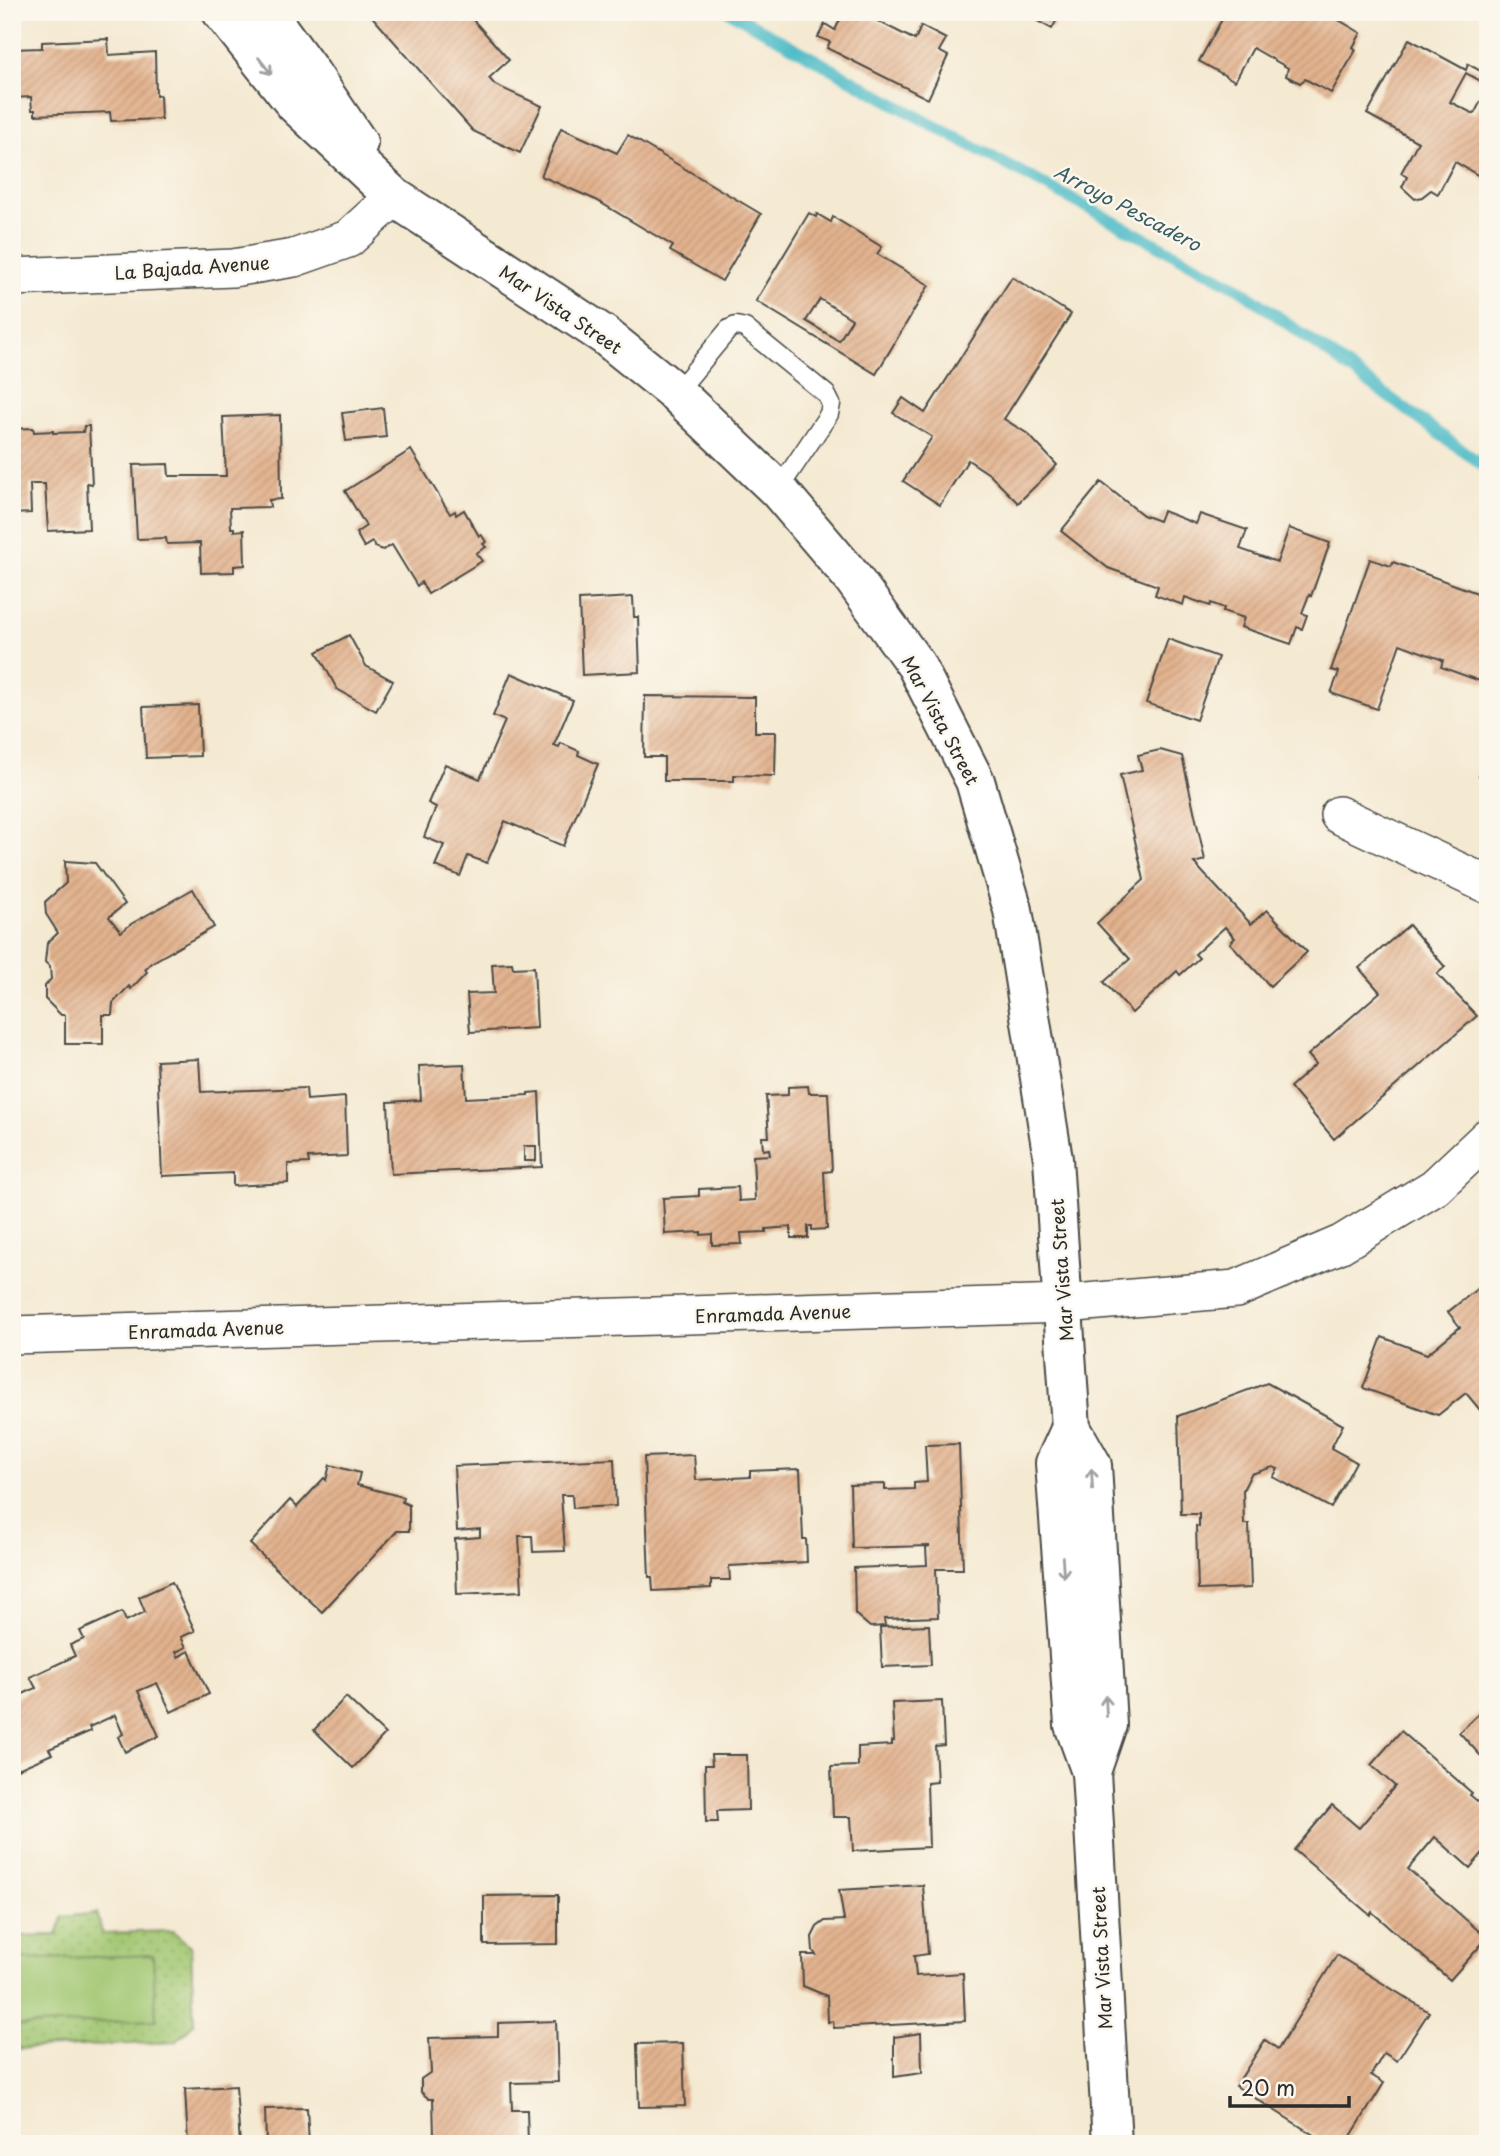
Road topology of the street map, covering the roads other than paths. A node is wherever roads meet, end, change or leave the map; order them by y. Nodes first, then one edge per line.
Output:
1 (222, 12) edge
2 (266, 12) edge
3 (394, 197) junction
4 (12, 276) edge
5 (676, 393) junction
6 (778, 490) junction
7 (1339, 815) dead end
8 (1488, 885) edge
9 (1488, 1137) edge
10 (1064, 1304) junction
11 (12, 1335) edge
12 (1112, 2144) edge

1 -> 3 street, Mar Vista Street
2 - 3 street, Mar Vista Street
3 - 4 street, La Bajada Avenue
3 - 5 street, Mar Vista Street
5 - 6 street, Mar Vista Street
5 - 6 lane
6 - 10 street, Mar Vista Street
7 - 8 street
9 - 10 street, Enramada Avenue
10 - 11 street, Enramada Avenue
10 - 12 street, Mar Vista Street

